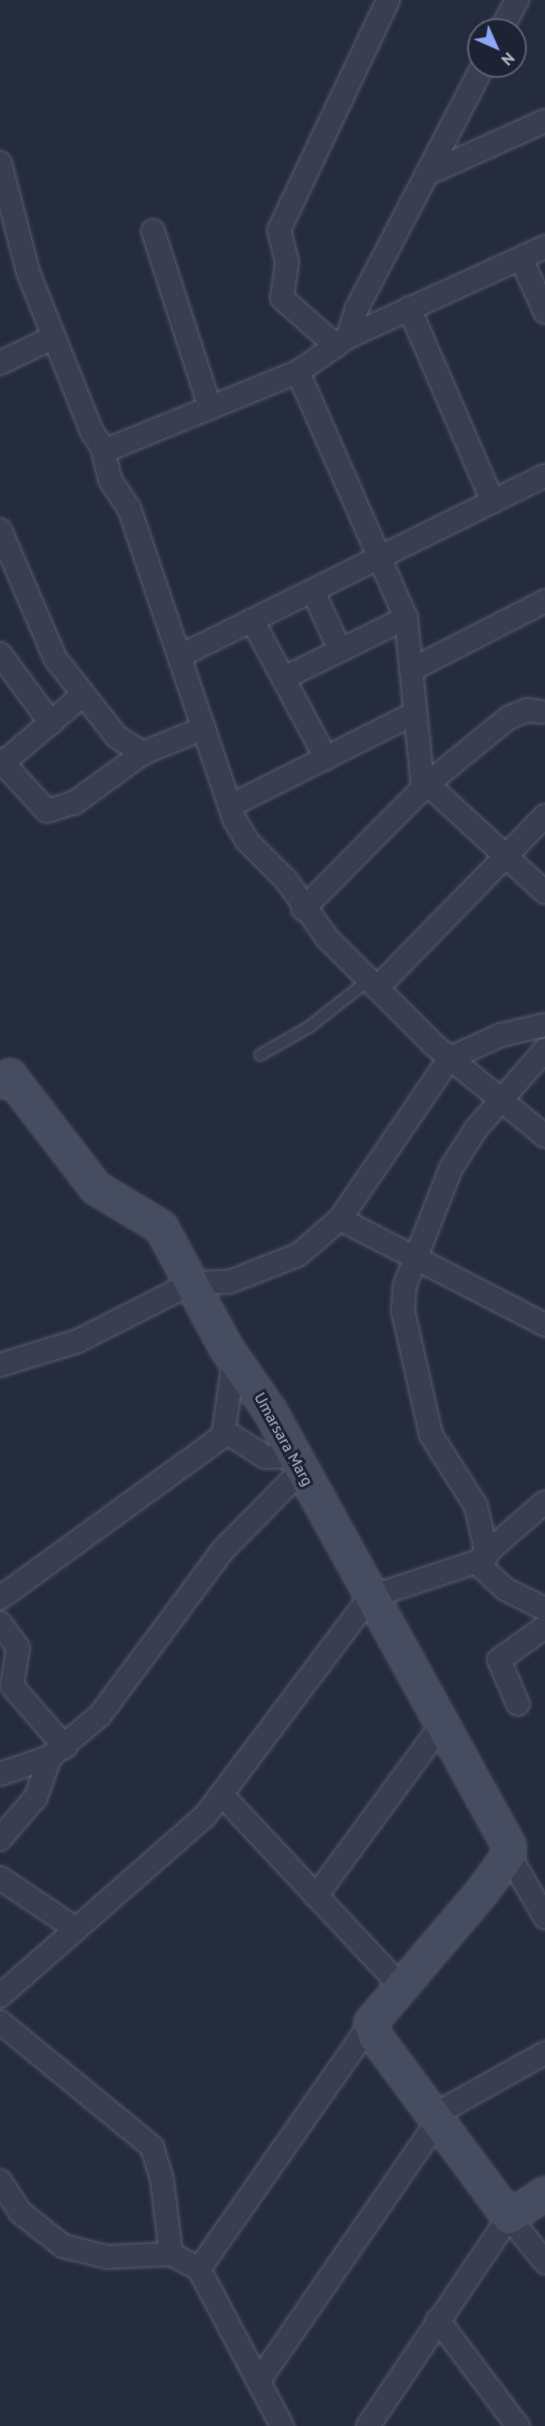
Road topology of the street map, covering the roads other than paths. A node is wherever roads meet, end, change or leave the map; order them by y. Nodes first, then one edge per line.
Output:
1 (388, 0) edge
2 (517, 0) edge
3 (507, 18) edge
4 (477, 78) edge
5 (545, 121) edge
6 (0, 163) edge
7 (427, 174) junction
8 (153, 231) dead end
9 (545, 247) edge
10 (521, 258) junction
11 (409, 308) junction
12 (545, 312) edge
13 (54, 338) junction
14 (342, 341) junction
15 (0, 363) edge
16 (298, 372) junction
17 (210, 408) junction
18 (102, 447) junction
19 (545, 476) edge
20 (493, 502) junction
21 (0, 530) edge
22 (381, 557) junction
23 (313, 591) junction
24 (543, 607) edge
25 (406, 618) junction
26 (252, 620) junction
27 (340, 650) junction
28 (0, 654) edge
29 (180, 656) junction
30 (411, 670) junction
31 (284, 678) junction
32 (83, 695) junction
33 (415, 713) junction
34 (544, 713) edge
35 (51, 723) junction
36 (204, 728) junction
37 (143, 753) junction
38 (326, 758) junction
39 (1, 761) edge
40 (425, 786) junction
41 (230, 806) junction
42 (545, 816) edge
43 (507, 857) junction
44 (545, 892) edge
45 (303, 909) junction
46 (374, 983) junction
47 (545, 1025) edge
48 (545, 1050) edge
49 (261, 1055) dead end
50 (450, 1058) junction
51 (3, 1075) edge
52 (501, 1100) junction
53 (537, 1131) edge
54 (545, 1154) edge
55 (340, 1219) junction
56 (413, 1258) junction
57 (192, 1283) junction
58 (545, 1325) edge
59 (234, 1360) junction
60 (0, 1365) edge
61 (226, 1432) junction
62 (298, 1463) junction
63 (545, 1502) edge
64 (482, 1558) junction
65 (370, 1597) junction
66 (0, 1598) edge
67 (545, 1609) edge
68 (0, 1623) edge
69 (545, 1627) edge
70 (518, 1704) dead end
71 (440, 1727) junction
72 (58, 1752) junction
73 (0, 1774) edge
74 (222, 1795) junction
75 (0, 1839) edge
76 (509, 1855) junction
77 (0, 1878) edge
78 (316, 1896) junction
79 (545, 1917) edge
80 (76, 1929) junction
81 (400, 1985) junction
82 (0, 1996) edge
83 (0, 2022) edge
84 (370, 2023) junction
85 (545, 2053) edge
86 (436, 2118) junction
87 (0, 2181) edge
88 (545, 2194) edge
89 (509, 2217) junction
90 (171, 2254) junction
91 (545, 2262) edge
92 (200, 2269) junction
93 (438, 2320) junction
94 (260, 2379) junction
95 (282, 2426) edge
96 (368, 2426) edge
97 (518, 2426) edge

1 - 14 street
2 - 3 street
4 - 7 street
5 - 7 street
6 - 13 street
7 - 14 street
8 - 17 street
9 - 10 street
10 - 11 street
10 - 12 street
11 - 14 street
11 - 20 street
13 - 15 street
13 - 18 street
14 - 16 street
16 - 17 street
16 - 22 street
17 - 18 street
18 - 29 street
19 - 20 street
20 - 22 street
21 - 32 street
22 - 23 street
22 - 25 street
23 - 26 street
23 - 27 street
24 - 30 street
25 - 27 street
25 - 30 street
26 - 29 street
26 - 31 street
27 - 31 street
28 - 35 street
29 - 36 street
30 - 33 street
31 - 38 street
32 - 35 street
32 - 37 street
33 - 38 street
33 - 40 street
34 - 40 street
35 - 39 street
36 - 37 street
36 - 41 street
37 - 39 street
38 - 41 street
40 - 43 street
40 - 45 street
41 - 45 street
42 - 43 street
43 - 44 street
43 - 46 street
45 - 46 street
46 - 49 lane
46 - 50 street
47 - 50 street
48 - 52 street
50 - 52 street
50 - 55 street
51 - 57 street, Umarsara Marg
52 - 53 street
52 - 56 street
53 - 54 street
55 - 56 street
55 - 57 street
56 - 58 street
56 - 64 street
57 - 59 street, Umarsara Marg
57 - 60 street
59 - 61 street
59 - 62 street, Umarsara Marg
61 - 62 street
61 - 66 street
62 - 65 street, Umarsara Marg
62 - 72 street
63 - 64 street
64 - 65 street
64 - 67 street
65 - 71 street, Umarsara Marg
65 - 74 street
68 - 72 street
69 - 70 street
71 - 76 street, Umarsara Marg
71 - 78 street
72 - 73 street
72 - 75 street
74 - 78 street
74 - 80 street
76 - 79 street
76 - 81 street
77 - 80 street
78 - 81 street
80 - 82 street
81 - 84 street
83 - 90 street
84 - 86 street
84 - 92 street
85 - 86 street
86 - 89 street
86 - 94 street
87 - 90 street
88 - 89 street
89 - 91 street
89 - 93 street
90 - 92 street
92 - 94 street
93 - 96 street
93 - 97 street
94 - 95 street

